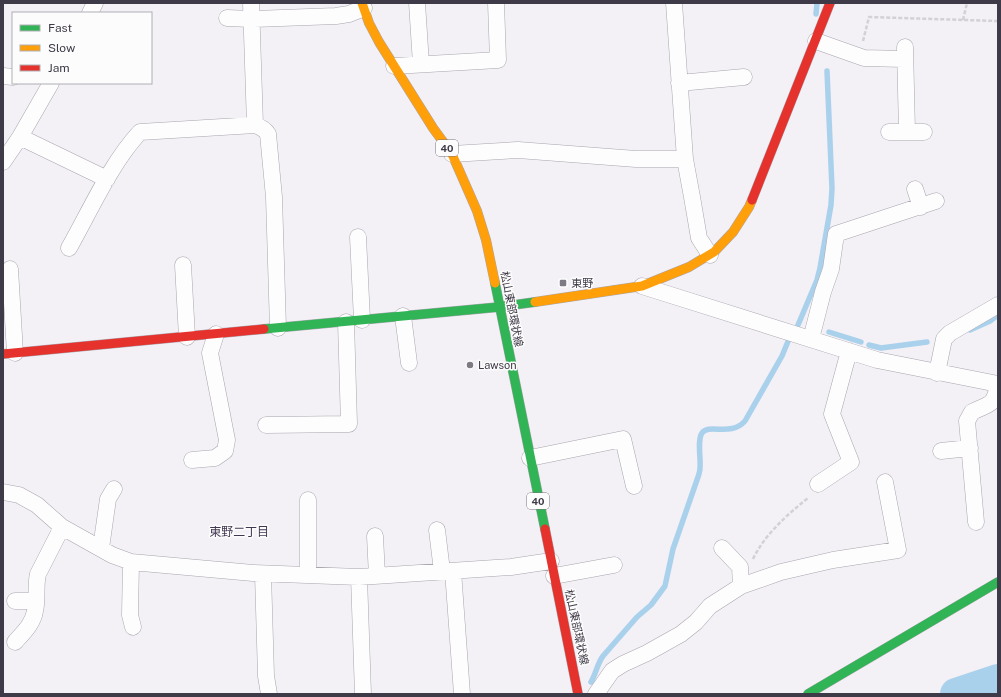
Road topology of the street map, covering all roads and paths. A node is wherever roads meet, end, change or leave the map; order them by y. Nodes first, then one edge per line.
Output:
1 (95, 3) edge
2 (251, 3) edge
3 (417, 3) edge
4 (496, 3) edge
5 (674, 3) edge
6 (830, 3) edge
7 (967, 3) edge
8 (363, 6) edge
9 (90, 12) edge
10 (227, 18) dead end
11 (251, 19) junction
12 (963, 20) junction
13 (998, 20) edge
14 (816, 41) junction
15 (859, 56) junction
16 (421, 64) junction
17 (394, 66) junction
18 (744, 77) dead end
19 (679, 82) junction
20 (49, 84) edge
21 (255, 125) junction
22 (889, 132) dead end
23 (907, 132) junction
24 (924, 132) dead end
25 (20, 137) junction
26 (452, 154) junction
27 (685, 159) junction
28 (3, 162) edge
29 (107, 179) junction
30 (915, 189) dead end
31 (936, 201) dead end
32 (921, 207) junction
33 (358, 238) dead end
34 (69, 248) dead end
35 (710, 255) junction
36 (183, 266) dead end
37 (10, 269) dead end
38 (642, 286) junction
39 (998, 305) edge
40 (499, 307) junction
41 (403, 316) junction
42 (362, 320) junction
43 (346, 322) junction
44 (278, 328) junction
45 (216, 334) junction
46 (187, 337) junction
47 (811, 339) junction
48 (849, 351) junction
49 (9, 354) edge
50 (410, 363) dead end
51 (937, 372) junction
52 (998, 385) edge
53 (266, 425) dead end
54 (970, 448) junction
55 (941, 451) dead end
56 (530, 458) junction
57 (192, 460) dead end
58 (885, 482) dead end
59 (818, 484) joint
60 (634, 486) dead end
61 (114, 489) dead end
62 (3, 492) edge
63 (308, 500) dead end
64 (976, 522) dead end
65 (62, 527) junction
66 (437, 530) dead end
67 (375, 536) dead end
68 (100, 548) junction
69 (722, 548) dead end
70 (131, 562) junction
71 (614, 564) dead end
72 (552, 568) junction
73 (448, 571) junction
74 (263, 574) junction
75 (308, 575) junction
76 (377, 576) junction
77 (359, 577) junction
78 (998, 582) edge
79 (741, 586) junction
80 (15, 601) dead end
81 (36, 601) junction
82 (133, 627) dead end
83 (15, 642) dead end
84 (269, 694) edge
85 (363, 694) edge
86 (462, 694) edge
87 (578, 694) edge
88 (596, 694) edge
89 (808, 694) edge

1 - 9 street
2 - 11 street
3 - 16 street
4 - 16 street
5 - 19 street
6 - 14 street
7 - 12 path
8 - 11 street
8 - 17 street, 松山東部環状線 / 40
10 - 11 street
11 - 21 street
12 - 13 path
12 - 15 path
14 - 15 street
14 - 35 street
15 - 23 street
16 - 17 street
17 - 26 street, 松山東部環状線 / 40
18 - 19 street
19 - 27 street
20 - 25 street
21 - 29 street
21 - 44 street
22 - 23 street
23 - 24 street
25 - 28 street
25 - 29 street
26 - 27 street
26 - 40 street, 松山東部環状線 / 40
27 - 35 street
29 - 34 street
30 - 32 street
31 - 32 street
32 - 47 street
33 - 42 street
35 - 38 street
36 - 46 street
37 - 49 street
38 - 40 street
38 - 47 street
39 - 51 street
40 - 41 street
40 - 56 street, 松山東部環状線 / 40
41 - 42 street
41 - 50 street
42 - 43 street
43 - 44 street
43 - 53 street
44 - 45 street
45 - 46 street
45 - 57 street
46 - 49 street
47 - 48 street
48 - 51 street
48 - 59 street
51 - 52 street
52 - 54 street
54 - 55 street
54 - 64 street
56 - 60 street
56 - 72 street, 松山東部環状線 / 40
58 - 79 street
59 - 79 path
61 - 68 street
62 - 65 street
63 - 75 street
65 - 68 street
65 - 81 street
66 - 73 street
67 - 76 street
68 - 70 street
69 - 79 street
70 - 74 street
70 - 82 street
71 - 72 street
72 - 73 street
72 - 87 street, 松山東部環状線 / 40
73 - 76 street
73 - 86 street
74 - 75 street
74 - 84 street
75 - 77 street
76 - 77 street
77 - 85 street
78 - 89 street
79 - 88 street
80 - 81 street
81 - 83 street

